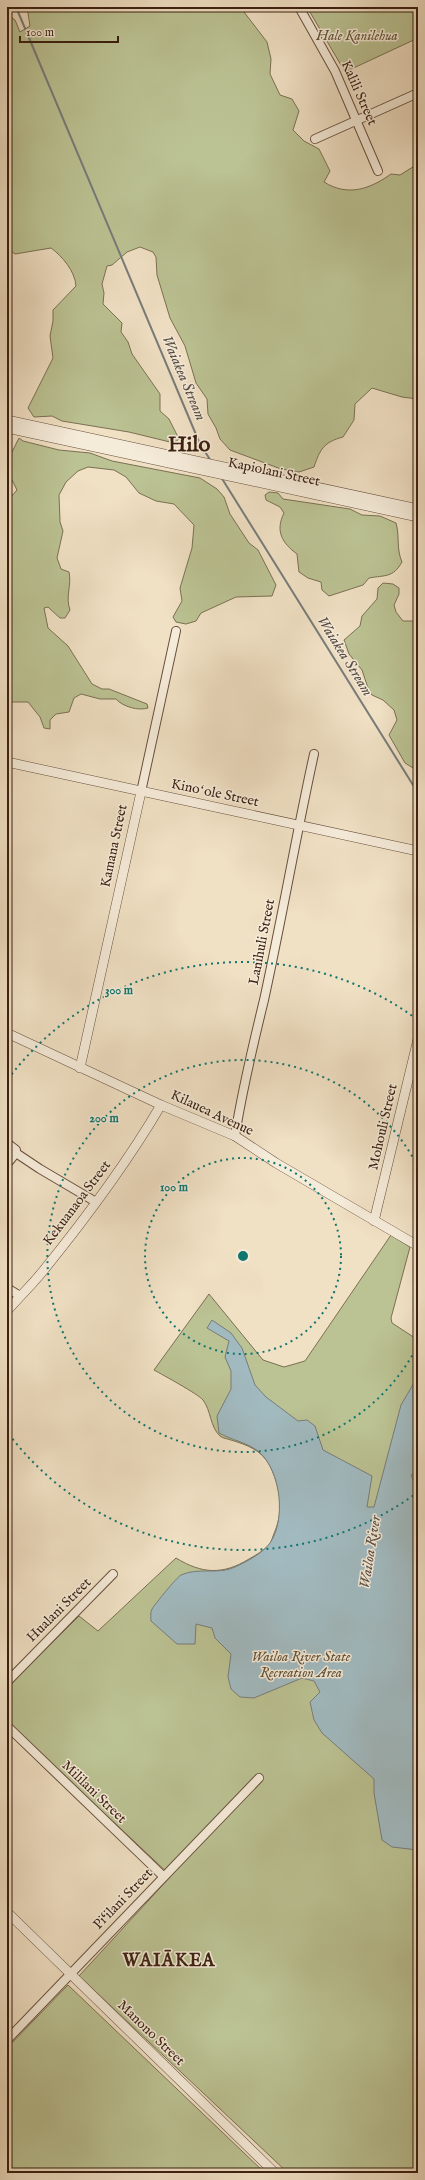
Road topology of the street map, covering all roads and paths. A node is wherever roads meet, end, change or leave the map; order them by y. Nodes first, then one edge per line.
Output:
1 (300, 7) edge
2 (418, 93) edge
3 (357, 119) junction
4 (315, 139) dead end
5 (378, 171) dead end
6 (7, 420) edge
7 (7, 428) edge
8 (418, 509) edge
9 (418, 517) edge
10 (176, 631) dead end
11 (314, 754) dead end
12 (7, 762) edge
13 (140, 792) junction
14 (298, 825) junction
15 (418, 852) edge
16 (7, 1033) edge
17 (418, 1039) edge
18 (80, 1068) junction
19 (161, 1105) junction
20 (235, 1136) junction
21 (7, 1143) edge
22 (16, 1153) junction
23 (7, 1164) edge
24 (96, 1202) junction
25 (374, 1221) junction
26 (418, 1246) edge
27 (7, 1288) edge
28 (20, 1296) junction
29 (7, 1311) edge
30 (113, 1574) dead end
31 (7, 1682) edge
32 (7, 1726) edge
33 (260, 1778) dead end
34 (164, 1876) junction
35 (7, 1912) edge
36 (70, 1974) junction
37 (7, 2040) edge
38 (275, 2173) edge

1 - 3 street, Kalili Street
2 - 3 street
3 - 4 street
3 - 5 street, Kalili Street
6 - 8 street, Kapiolani Street
7 - 9 street, Kapiolani Street
10 - 13 street, Kamana Street
11 - 14 street, Lanihuli Street
12 - 13 street, Kinoʻole Street
13 - 14 street, Kinoʻole Street
13 - 18 street, Kamana Street
14 - 15 street, Kinoʻole Street
14 - 20 street, Lanihuli Street
16 - 18 street, Kilauea Avenue
17 - 25 street, Mohouli Street
18 - 19 street, Kilauea Avenue
19 - 20 street, Kilauea Avenue
19 - 24 street, Kekuanaoa Street
20 - 25 street, Kilauea Avenue
21 - 22 street
22 - 23 street
22 - 24 street
24 - 28 street, Kekuanaoa Street
25 - 26 street, Kilauea Avenue
27 - 28 street
28 - 29 street, Kekuanaoa Street
30 - 31 street, Hualani Street
32 - 34 street, Mililani Street
33 - 34 street, Pi‘ilani Street
34 - 36 street, Pi‘ilani Street
35 - 36 street, Manono Street
36 - 37 street, Pi‘ilani Street
36 - 38 street, Manono Street

